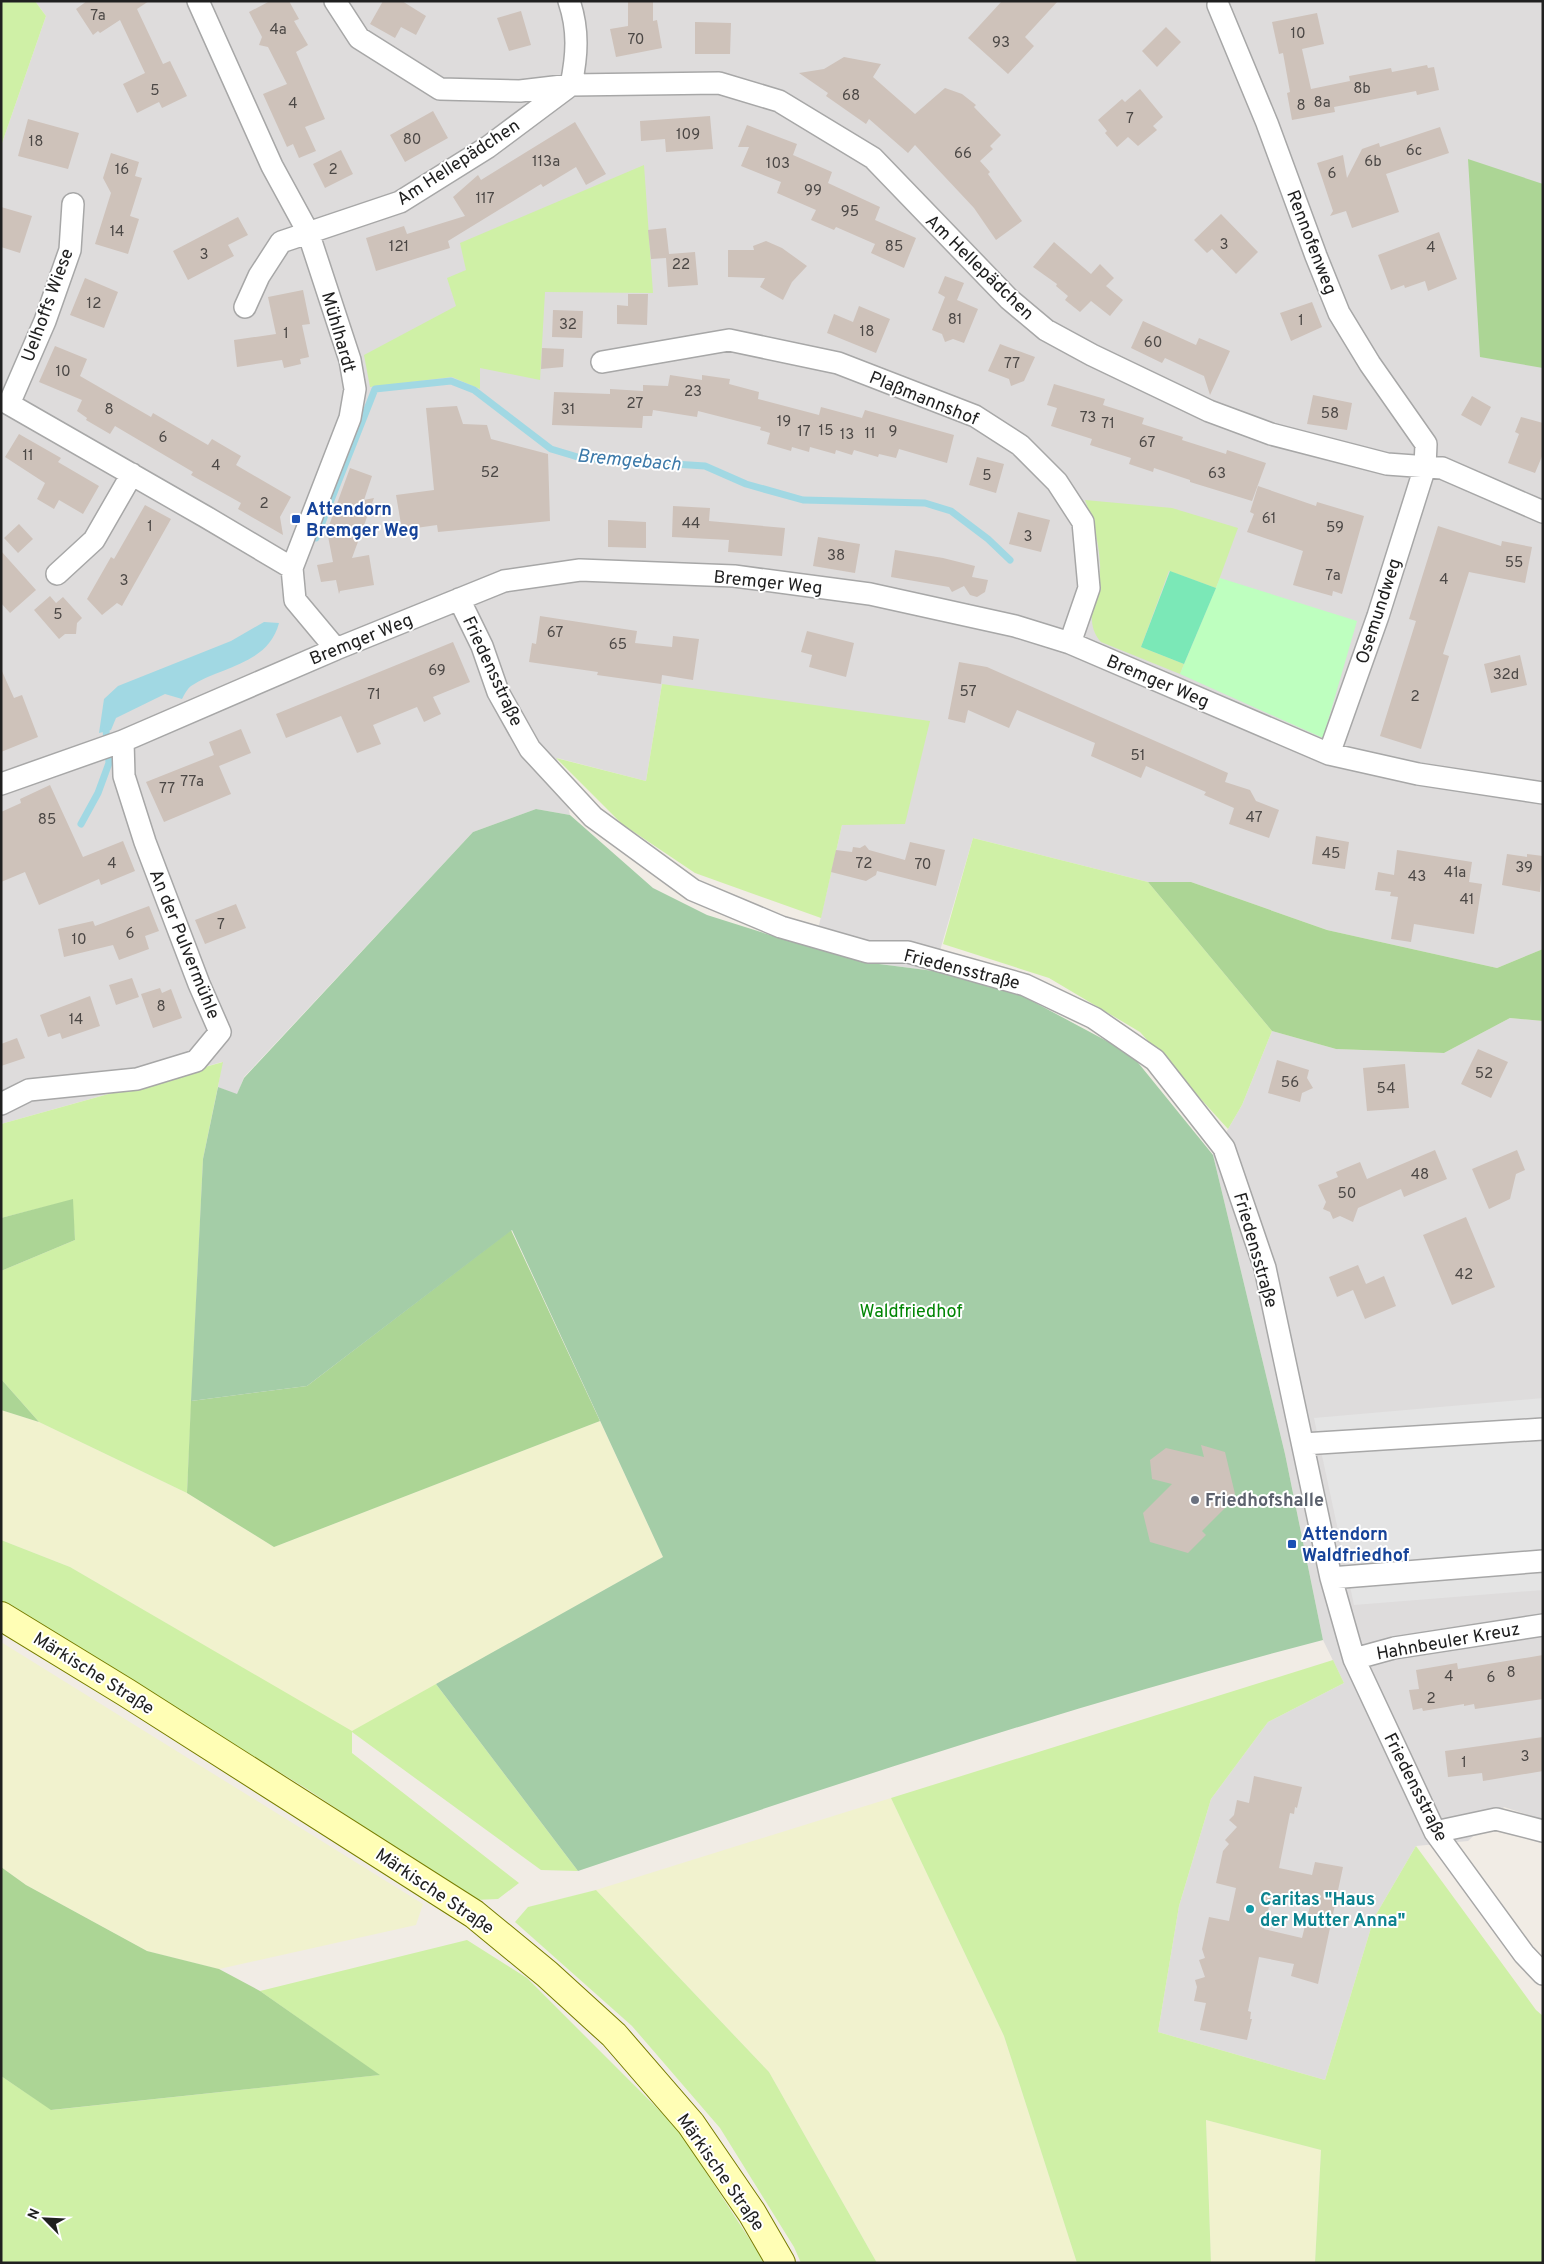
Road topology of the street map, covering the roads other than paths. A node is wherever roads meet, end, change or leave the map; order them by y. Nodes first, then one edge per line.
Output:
1 (198, 1) edge
2 (335, 1) edge
3 (569, 1) edge
4 (1218, 5) dead end
5 (571, 85) junction
6 (73, 204) dead end
7 (308, 232) junction
8 (245, 307) dead end
9 (602, 362) dead end
10 (5, 410) edge
11 (1425, 467) junction
12 (132, 474) junction
13 (1543, 512) edge
14 (292, 568) junction
15 (57, 574) dead end
16 (459, 599) junction
17 (1070, 643) junction
18 (336, 648) junction
19 (111, 745) junction
20 (1329, 754) junction
21 (1, 784) edge
22 (1543, 793) edge
23 (1, 1104) edge
24 (1543, 1429) edge
25 (1303, 1444) junction
26 (1543, 1561) edge
27 (1331, 1578) junction
28 (1, 1616) edge
29 (1543, 1625) edge
30 (1354, 1659) junction
31 (1543, 1831) edge
32 (1435, 1832) junction
33 (1543, 1974) edge
34 (781, 2263) edge

1 - 7 street, Mühlhardt
2 - 5 street, Am Hellepädchen
3 - 5 street
4 - 11 street, Rennofenweg
5 - 7 street, Am Hellepädchen
5 - 11 street, Am Hellepädchen
6 - 10 street, Uelhoffs Wiese
7 - 8 street
7 - 14 street, Mühlhardt
9 - 17 street, Plaßmannshof
10 - 12 street, Uelhoffs Wiese
11 - 13 street, Am Hellepädchen
11 - 20 street, Osemundweg
12 - 14 street, Uelhoffs Wiese
12 - 15 street
14 - 18 street, Mühlhardt
16 - 17 street, Bremger Weg
16 - 18 street, Bremger Weg
16 - 25 street, Friedensstraße
17 - 20 street, Bremger Weg
18 - 19 street, Bremger Weg
19 - 21 street, Bremger Weg
19 - 23 street, An der Pulvermühle
20 - 22 street, Bremger Weg
24 - 25 street
25 - 27 street, Friedensstraße
26 - 27 street
27 - 30 street, Friedensstraße
28 - 34 main road, Märkische Straße
29 - 30 street, Hahnbeuler Kreuz
30 - 32 street, Friedensstraße
31 - 32 street
32 - 33 street, Friedensstraße

